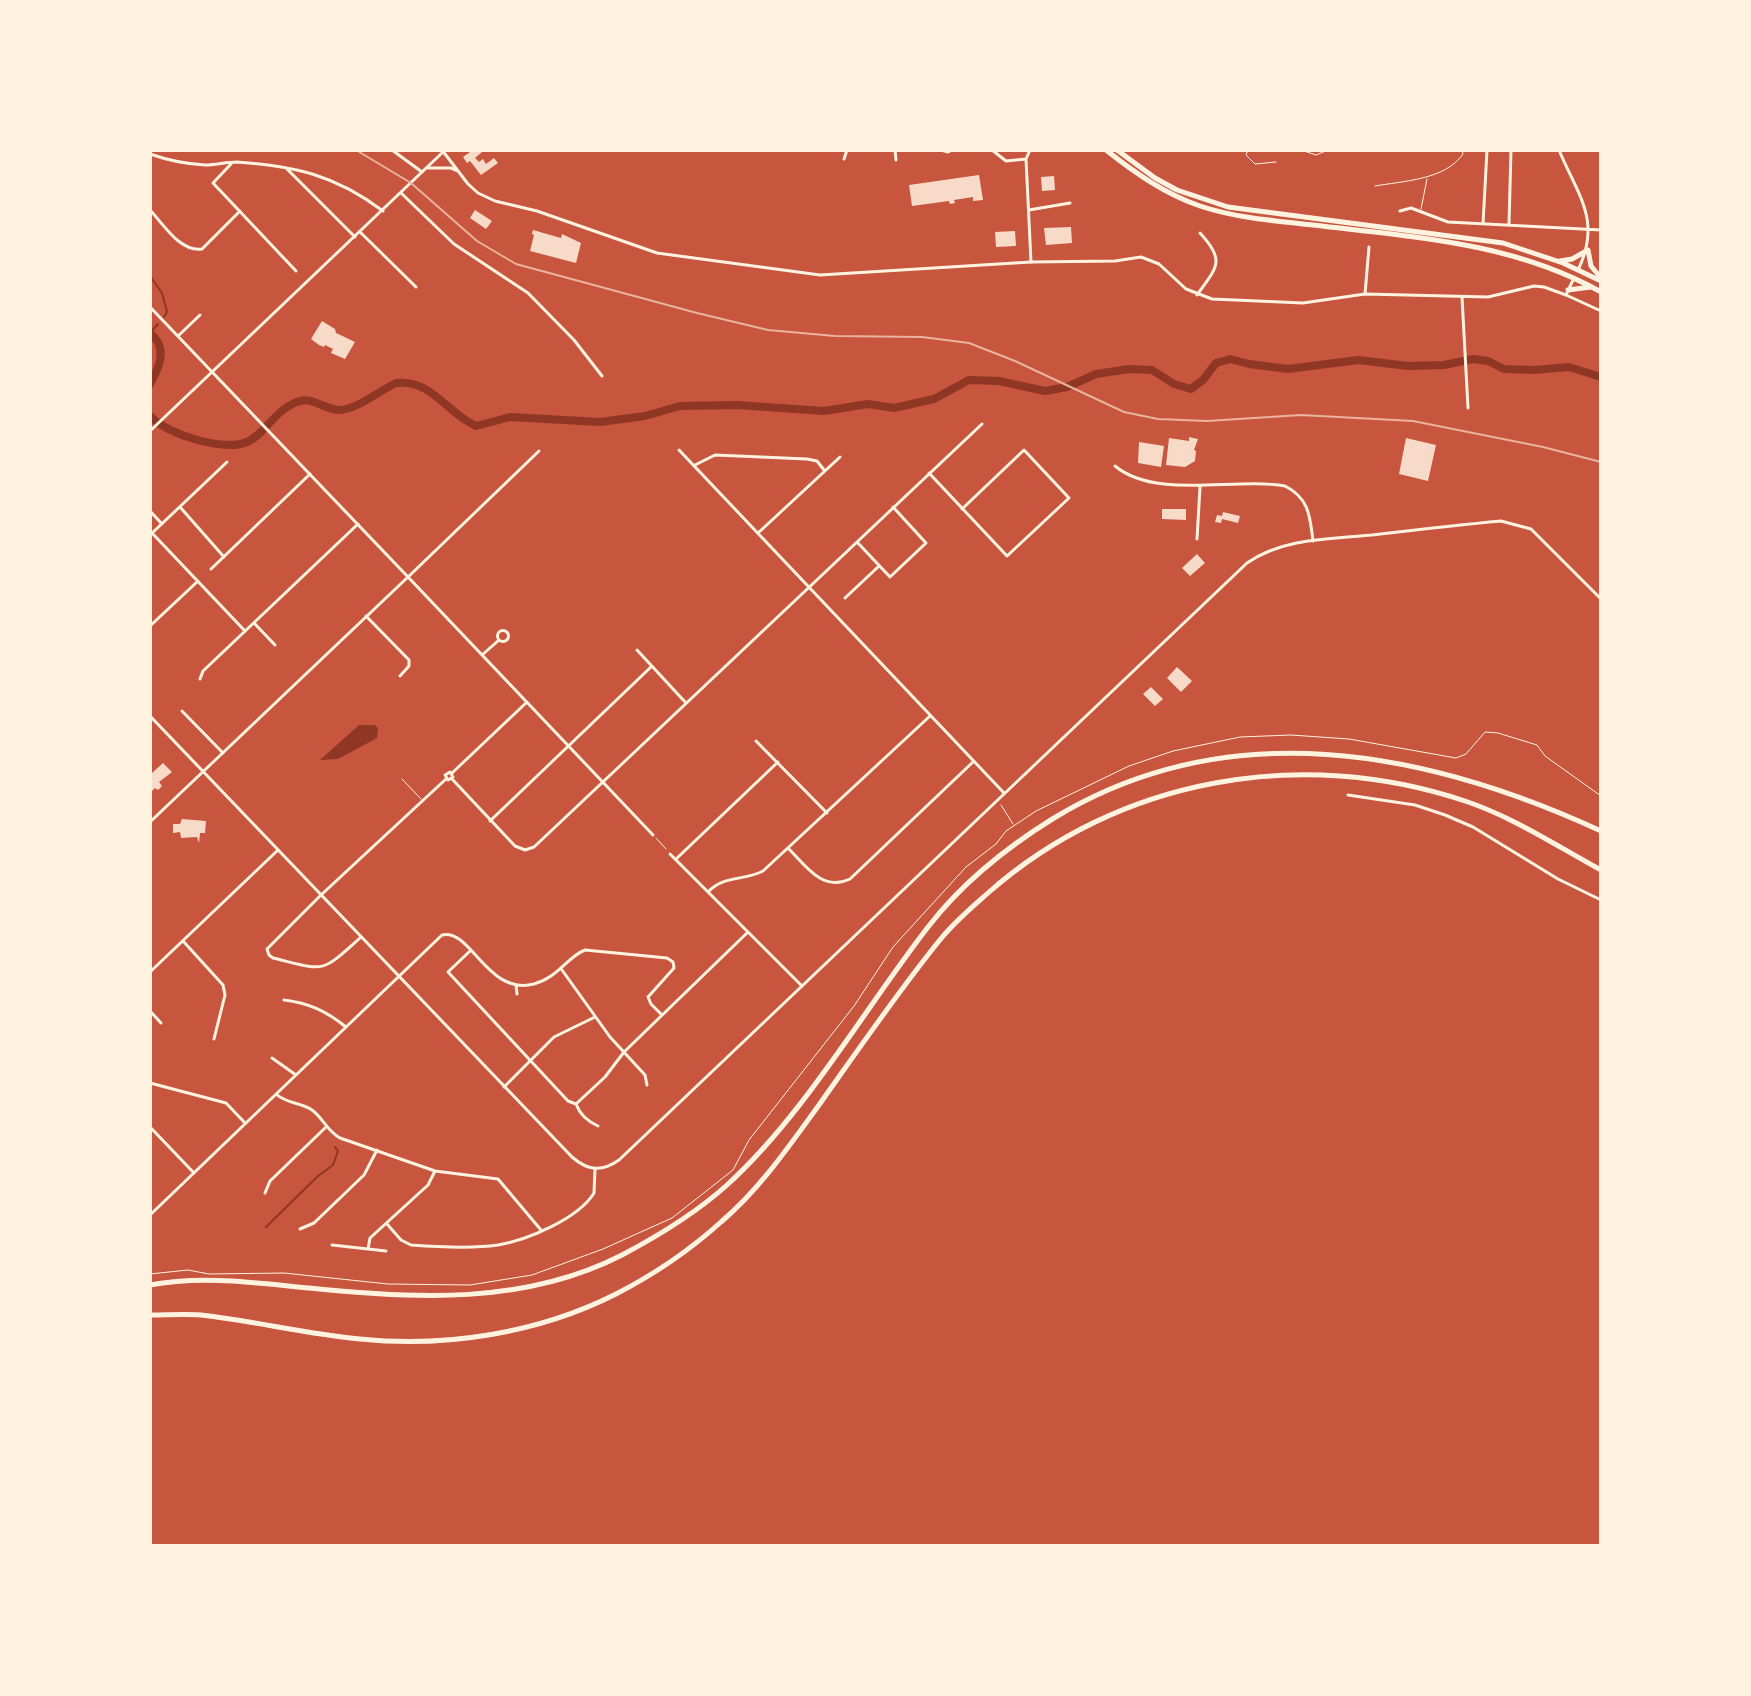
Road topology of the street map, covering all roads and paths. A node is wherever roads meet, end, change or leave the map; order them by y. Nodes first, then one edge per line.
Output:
1 (392, 150) edge
2 (847, 150) edge
3 (895, 150) edge
4 (941, 150) edge
5 (952, 150) edge
6 (992, 150) edge
7 (1030, 150) edge
8 (1106, 150) edge
9 (1117, 150) edge
10 (1248, 150) edge
11 (1301, 150) edge
12 (1328, 150) edge
13 (1462, 150) edge
14 (1487, 150) edge
15 (1511, 150) edge
16 (1559, 150) edge
17 (443, 151) edge
18 (150, 154) edge
19 (844, 159) dead end
20 (1026, 159) junction
21 (896, 160) dead end
22 (233, 162) junction
23 (1276, 162) dead end
24 (285, 167) junction
25 (424, 170) junction
26 (458, 171) junction
27 (1426, 177) junction
28 (1375, 186) dead end
29 (401, 193) junction
30 (1070, 203) dead end
31 (150, 210) edge
32 (1029, 210) junction
33 (240, 211) junction
34 (383, 211) junction
35 (1400, 211) dead end
36 (1421, 212) junction
37 (1483, 224) junction
38 (1509, 224) junction
39 (1588, 228) junction
40 (1601, 230) edge
41 (360, 232) junction
42 (1200, 233) dead end
43 (355, 237) junction
44 (1369, 247) dead end
45 (1588, 250) junction
46 (1559, 261) junction
47 (1031, 262) junction
48 (1578, 270) junction
49 (296, 271) dead end
50 (1575, 277) junction
51 (1601, 280) edge
52 (416, 287) dead end
53 (1594, 288) junction
54 (1567, 292) junction
55 (1601, 292) edge
56 (1365, 294) junction
57 (1197, 295) junction
58 (1462, 297) junction
59 (150, 307) edge
60 (1601, 311) edge
61 (200, 315) dead end
62 (178, 336) junction
63 (212, 372) junction
64 (602, 376) dead end
65 (1468, 408) dead end
66 (982, 424) dead end
67 (150, 431) edge
68 (679, 450) dead end
69 (539, 451) dead end
70 (840, 457) dead end
71 (227, 462) dead end
72 (694, 466) junction
73 (1115, 466) dead end
74 (824, 470) junction
75 (929, 473) junction
76 (310, 474) junction
77 (1200, 485) junction
78 (180, 507) junction
79 (893, 507) junction
80 (962, 509) junction
81 (150, 511) edge
82 (162, 524) junction
83 (358, 524) junction
84 (758, 533) junction
85 (151, 534) edge
86 (1197, 539) dead end
87 (1313, 541) junction
88 (857, 542) junction
89 (224, 557) junction
90 (879, 566) junction
91 (211, 569) dead end
92 (408, 577) junction
93 (198, 581) junction
94 (810, 587) junction
95 (845, 598) dead end
96 (1601, 599) edge
97 (366, 616) junction
98 (254, 623) junction
99 (150, 626) edge
100 (245, 631) junction
101 (499, 640) dead end
102 (275, 645) dead end
103 (637, 650) dead end
104 (482, 655) junction
105 (652, 666) junction
106 (400, 676) dead end
107 (200, 679) dead end
108 (527, 702) junction
109 (686, 703) junction
110 (182, 711) dead end
111 (150, 716) edge
112 (930, 716) junction
113 (756, 741) dead end
114 (568, 746) junction
115 (223, 753) junction
116 (974, 761) junction
117 (778, 762) junction
118 (203, 772) junction
119 (452, 776) junction
120 (402, 779) dead end
121 (602, 781) junction
122 (1004, 793) junction
123 (1348, 795) dead end
124 (1601, 796) edge
125 (423, 800) junction
126 (996, 800) junction
127 (827, 813) junction
128 (490, 821) junction
129 (150, 822) edge
130 (1014, 826) junction
131 (1601, 831) edge
132 (653, 835) joint
133 (788, 847) junction
134 (278, 850) junction
135 (670, 854) joint
136 (676, 859) junction
137 (1601, 870) edge
138 (708, 892) junction
139 (321, 895) junction
140 (1601, 900) edge
141 (748, 932) junction
142 (361, 937) junction
143 (183, 941) junction
144 (470, 951) junction
145 (561, 970) junction
146 (150, 972) edge
147 (399, 976) junction
148 (516, 985) junction
149 (802, 986) junction
150 (517, 994) dead end
151 (284, 1000) dead end
152 (150, 1011) edge
153 (662, 1015) junction
154 (595, 1017) junction
155 (841, 1022) dead end
156 (161, 1023) dead end
157 (346, 1027) junction
158 (214, 1039) dead end
159 (624, 1052) junction
160 (272, 1058) dead end
161 (531, 1060) junction
162 (296, 1075) junction
163 (150, 1083) edge
164 (647, 1085) dead end
165 (504, 1087) junction
166 (276, 1094) junction
167 (576, 1104) junction
168 (245, 1123) junction
169 (598, 1126) dead end
170 (150, 1127) edge
171 (325, 1128) junction
172 (377, 1150) junction
173 (595, 1169) junction
174 (435, 1171) junction
175 (194, 1173) junction
176 (265, 1193) dead end
177 (150, 1215) edge
178 (387, 1224) junction
179 (300, 1229) dead end
180 (541, 1230) junction
181 (332, 1245) dead end
182 (368, 1249) junction
183 (386, 1251) dead end
184 (150, 1285) edge
185 (150, 1315) edge

1 - 25 street
2 - 19 street
3 - 21 street
4 - 5 street
6 - 20 street
7 - 20 street
8 - 50 highway
9 - 46 highway
10 - 23 lane
11 - 12 lane
13 - 27 lane
14 - 37 street
15 - 38 street
16 - 39 street
17 - 25 street
17 - 26 street
18 - 22 street
20 - 32 street
22 - 24 street
22 - 33 street
24 - 34 street
24 - 43 street
25 - 26 street
25 - 29 street
26 - 47 street
27 - 28 lane
27 - 36 lane
29 - 34 street
29 - 64 street
30 - 32 street
31 - 33 street
32 - 47 street
33 - 49 street
34 - 41 street
35 - 36 street
36 - 37 street
37 - 38 street
38 - 39 street
39 - 40 street
39 - 45 street
41 - 43 street
41 - 52 street
42 - 57 street
43 - 63 street
44 - 56 street
45 - 46 highway
45 - 48 street
45 - 51 highway
46 - 48 highway
47 - 57 street
48 - 50 highway
48 - 51 highway
50 - 53 highway
50 - 54 street
53 - 54 highway
53 - 55 highway
54 - 58 street
54 - 60 street
56 - 57 street
56 - 58 street
58 - 65 street
59 - 62 street
61 - 62 street
62 - 63 street
63 - 67 street
63 - 76 street
66 - 75 street
68 - 72 street
69 - 92 street
70 - 74 street
71 - 78 street
72 - 74 street
72 - 84 street
73 - 77 street
74 - 84 street
75 - 79 street
75 - 80 street
76 - 83 street
76 - 89 street
77 - 86 street
77 - 87 street
78 - 82 street
78 - 89 street
79 - 88 street
79 - 90 street
80 - 80 street
81 - 82 street
82 - 85 street
83 - 92 street
83 - 98 street
84 - 94 street
85 - 93 street
87 - 96 street
87 - 122 street
88 - 90 street
88 - 94 street
89 - 91 street
90 - 95 street
92 - 97 street
92 - 104 street
93 - 99 street
93 - 100 street
94 - 109 street
94 - 112 street
97 - 106 street
97 - 115 street
98 - 100 street
98 - 102 street
100 - 107 street
101 - 104 street
103 - 105 street
104 - 108 street
105 - 109 street
105 - 114 street
108 - 114 street
108 - 119 street
109 - 121 street
110 - 115 street
111 - 118 street
112 - 116 street
112 - 127 street
113 - 117 street
114 - 121 street
114 - 128 street
115 - 118 street
116 - 122 street
116 - 133 street
117 - 127 street
117 - 136 street
118 - 129 street
118 - 134 street
119 - 125 street
119 - 128 street
120 - 125 lane
121 - 128 street
121 - 132 street
122 - 126 street
123 - 140 street
124 - 130 path
125 - 139 street
126 - 130 path
126 - 149 street
127 - 133 street
130 - 155 path
131 - 184 highway
132 - 135 path
133 - 138 street
134 - 139 street
134 - 143 street
135 - 136 street
136 - 138 street
137 - 185 highway
138 - 141 street
139 - 142 street
139 - 142 street
141 - 149 street
141 - 153 street
142 - 147 street
143 - 146 street
143 - 158 street
144 - 147 street
144 - 148 street
144 - 161 street
145 - 148 street
145 - 153 street
145 - 154 street
147 - 157 street
147 - 165 street
148 - 150 street
149 - 173 street
151 - 157 street
152 - 156 street
153 - 159 street
154 - 159 street
154 - 161 street
157 - 162 street
159 - 164 street
159 - 167 street
160 - 162 street
161 - 165 street
161 - 167 street
162 - 166 street
163 - 168 street
165 - 173 street
166 - 168 street
166 - 171 street
167 - 169 street
168 - 175 street
170 - 175 street
171 - 172 street
171 - 176 street
172 - 174 street
172 - 179 street
173 - 180 street
174 - 178 street
174 - 180 street
175 - 177 street
178 - 180 street
178 - 182 street
181 - 182 street
182 - 183 street

